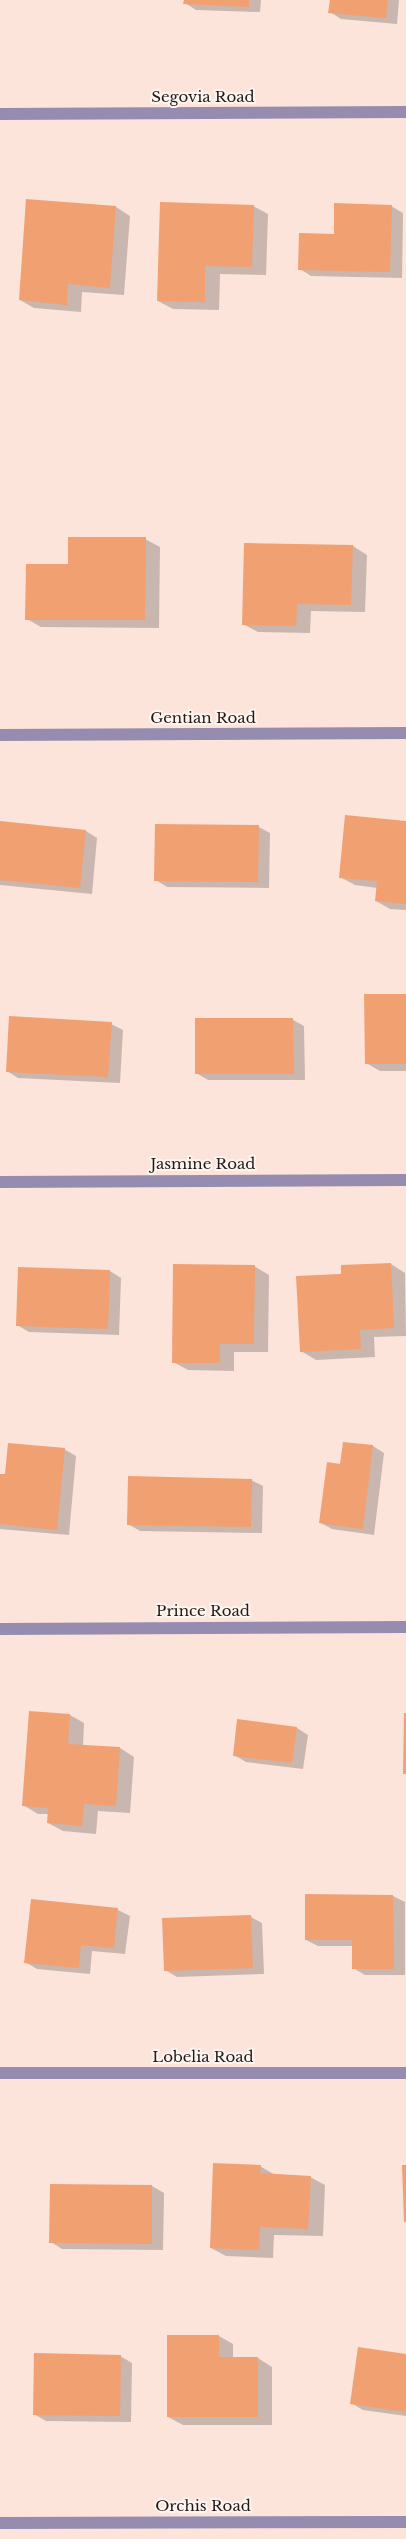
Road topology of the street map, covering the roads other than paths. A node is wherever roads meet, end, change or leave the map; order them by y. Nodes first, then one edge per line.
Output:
1 (406, 112) edge
2 (0, 114) edge
3 (406, 734) edge
4 (0, 735) edge
5 (406, 1180) edge
6 (0, 1182) edge
7 (406, 1627) edge
8 (0, 1629) edge
9 (0, 2073) edge
10 (406, 2073) edge
11 (406, 2522) edge
12 (0, 2523) edge

1 - 2 street, Segovia Road
3 - 4 street, Gentian Road
5 - 6 street, Jasmine Road
7 - 8 street, Prince Road
9 - 10 street, Lobelia Road
11 - 12 street, Orchis Road

